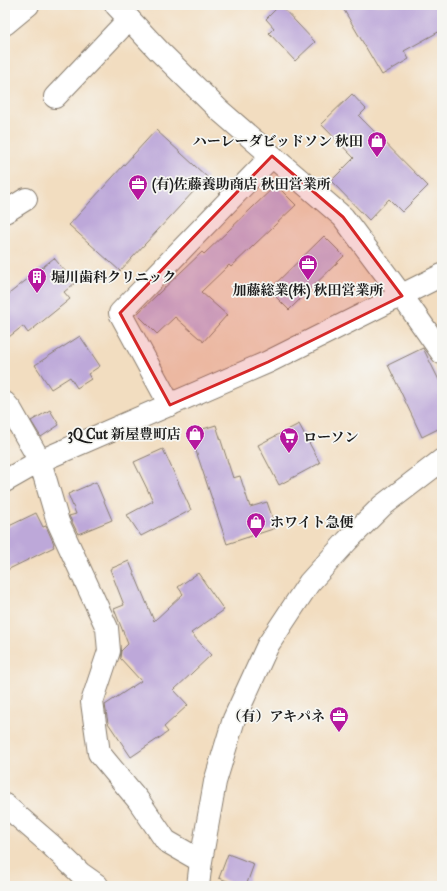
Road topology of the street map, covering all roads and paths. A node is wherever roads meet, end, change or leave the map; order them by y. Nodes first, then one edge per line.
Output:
1 (28, 5) edge
2 (122, 12) edge
3 (5, 24) edge
4 (55, 97) dead end
5 (272, 156) junction
6 (26, 199) dead end
7 (5, 212) edge
8 (442, 275) edge
9 (402, 296) junction
10 (442, 353) edge
11 (5, 403) edge
12 (170, 405) junction
13 (442, 460) edge
14 (40, 461) junction
15 (5, 481) edge
16 (5, 805) edge
17 (201, 861) junction
18 (97, 885) dead end
19 (198, 886) edge

1 - 3 street
2 - 4 street
2 - 5 street
5 - 9 street
5 - 12 street
6 - 7 street
8 - 9 street
9 - 10 street
9 - 12 street
11 - 14 street
12 - 14 street
13 - 17 street
14 - 15 street
14 - 17 street
16 - 18 street
17 - 19 street

